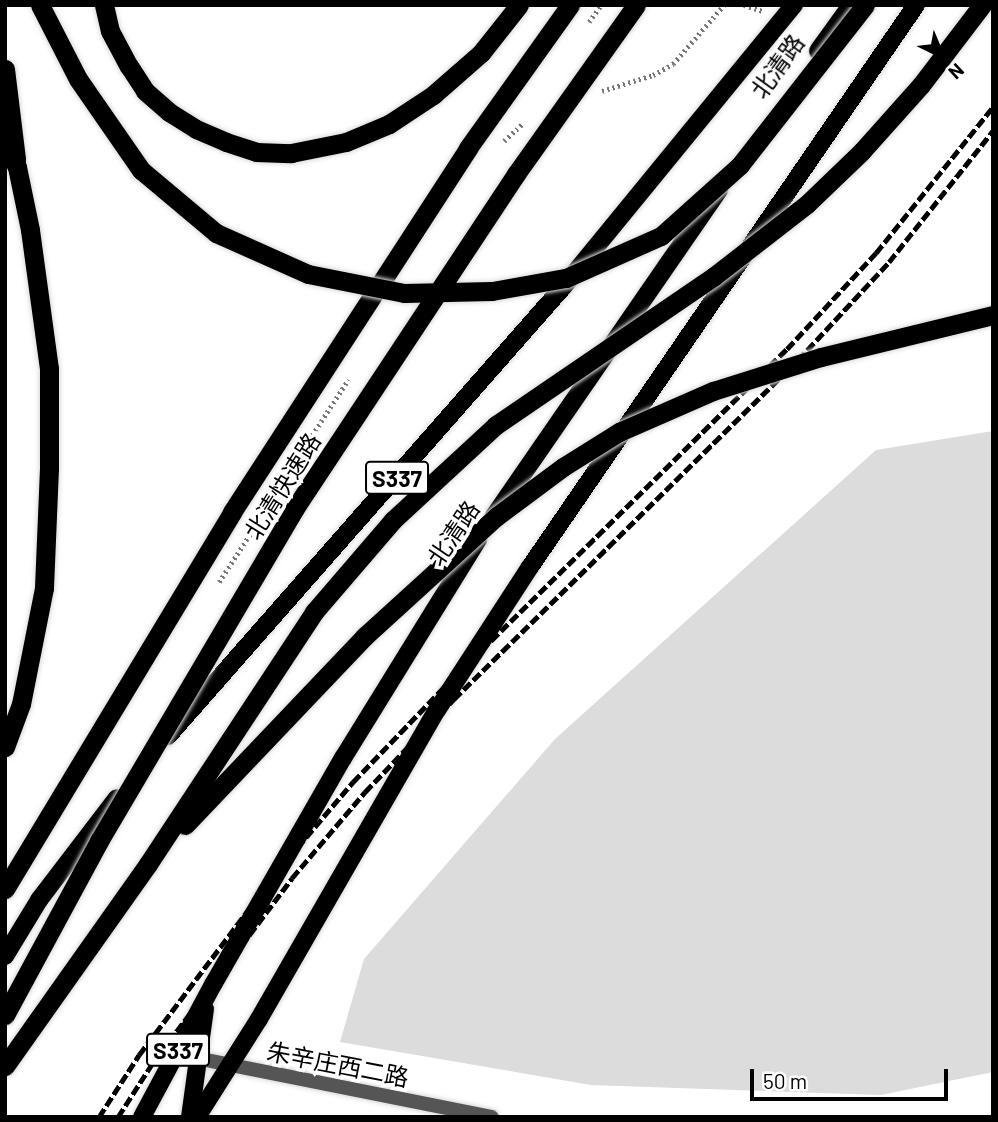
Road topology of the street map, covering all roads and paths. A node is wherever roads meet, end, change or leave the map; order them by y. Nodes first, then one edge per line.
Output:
1 (40, 5) edge
2 (104, 5) edge
3 (519, 5) edge
4 (570, 5) edge
5 (636, 5) edge
6 (724, 5) edge
7 (794, 5) edge
8 (851, 5) edge
9 (865, 5) edge
10 (916, 5) edge
11 (985, 7) edge
12 (688, 50) dead end
13 (5, 69) edge
14 (5, 146) edge
15 (17, 167) junction
16 (993, 315) edge
17 (5, 747) edge
18 (148, 864) junction
19 (5, 889) edge
20 (5, 956) edge
21 (214, 983) junction
22 (5, 1014) edge
23 (176, 1054) junction
24 (198, 1059) junction
25 (5, 1066) edge
26 (230, 1066) junction
27 (142, 1117) edge
28 (190, 1117) edge
29 (197, 1117) edge
30 (492, 1117) edge

1 - 9 highway, bridge
2 - 3 highway
4 - 19 highway, 北清快速路
5 - 22 highway, 北清快速路, bridge
6 - 12 path
7 - 20 main road, 北清路 / S337
8 - 21 main road, 北清路 / S337
10 - 26 main road
11 - 18 highway, bridge
13 - 15 highway
14 - 15 highway
15 - 17 highway
16 - 18 highway, bridge
18 - 25 highway, bridge
21 - 23 main road, 北清路 / S337
21 - 24 main road
23 - 24 street, 朱辛庄西二路
23 - 27 main road, 北清路 / S337
24 - 26 street, 朱辛庄西二路
24 - 28 main road
26 - 29 main road
26 - 30 street, 朱辛庄西二路

